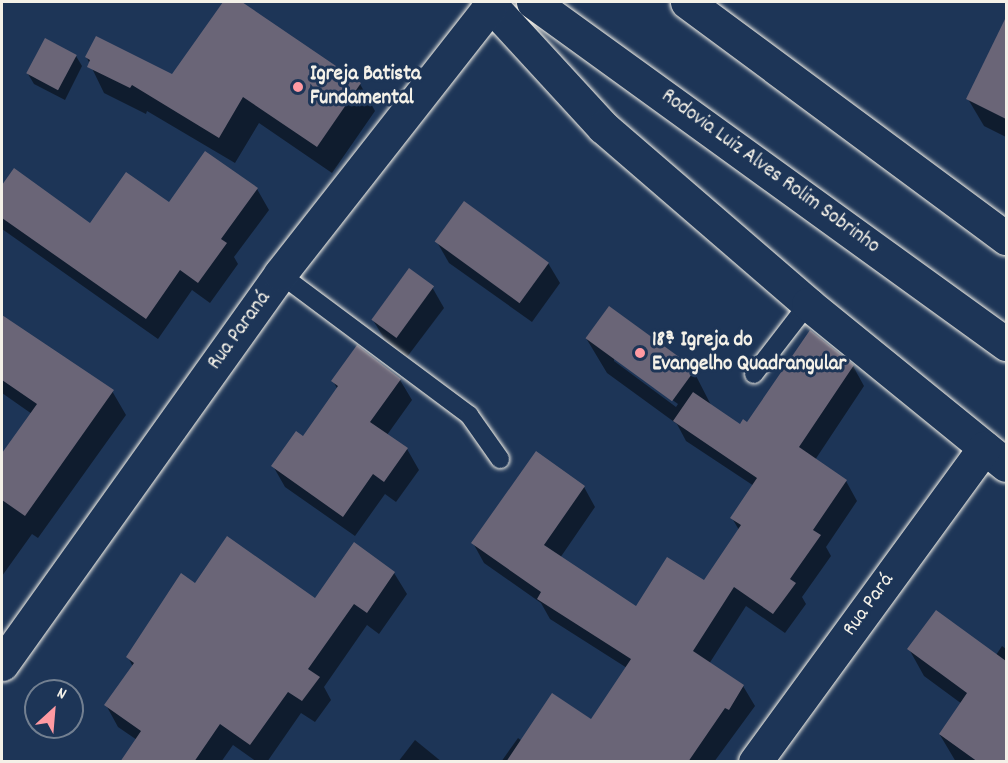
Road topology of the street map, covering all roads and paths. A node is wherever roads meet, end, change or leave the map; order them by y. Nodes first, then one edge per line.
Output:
1 (533, 2) edge
2 (687, 2) edge
3 (489, 4) edge
4 (1006, 238) edge
5 (280, 274) junction
6 (808, 304) junction
7 (1006, 344) edge
8 (754, 374) dead end
9 (995, 456) edge
10 (500, 459) dead end
11 (2, 664) edge
12 (755, 762) edge

1 - 7 main road, Rodovia Luiz Alves Rolim Sobrinho
2 - 4 main road
3 - 5 main road, Rua Paraná
3 - 6 main road
5 - 10 lane
5 - 11 main road, Rua Paraná
6 - 8 lane
6 - 9 main road
9 - 12 main road, Rua Pará

